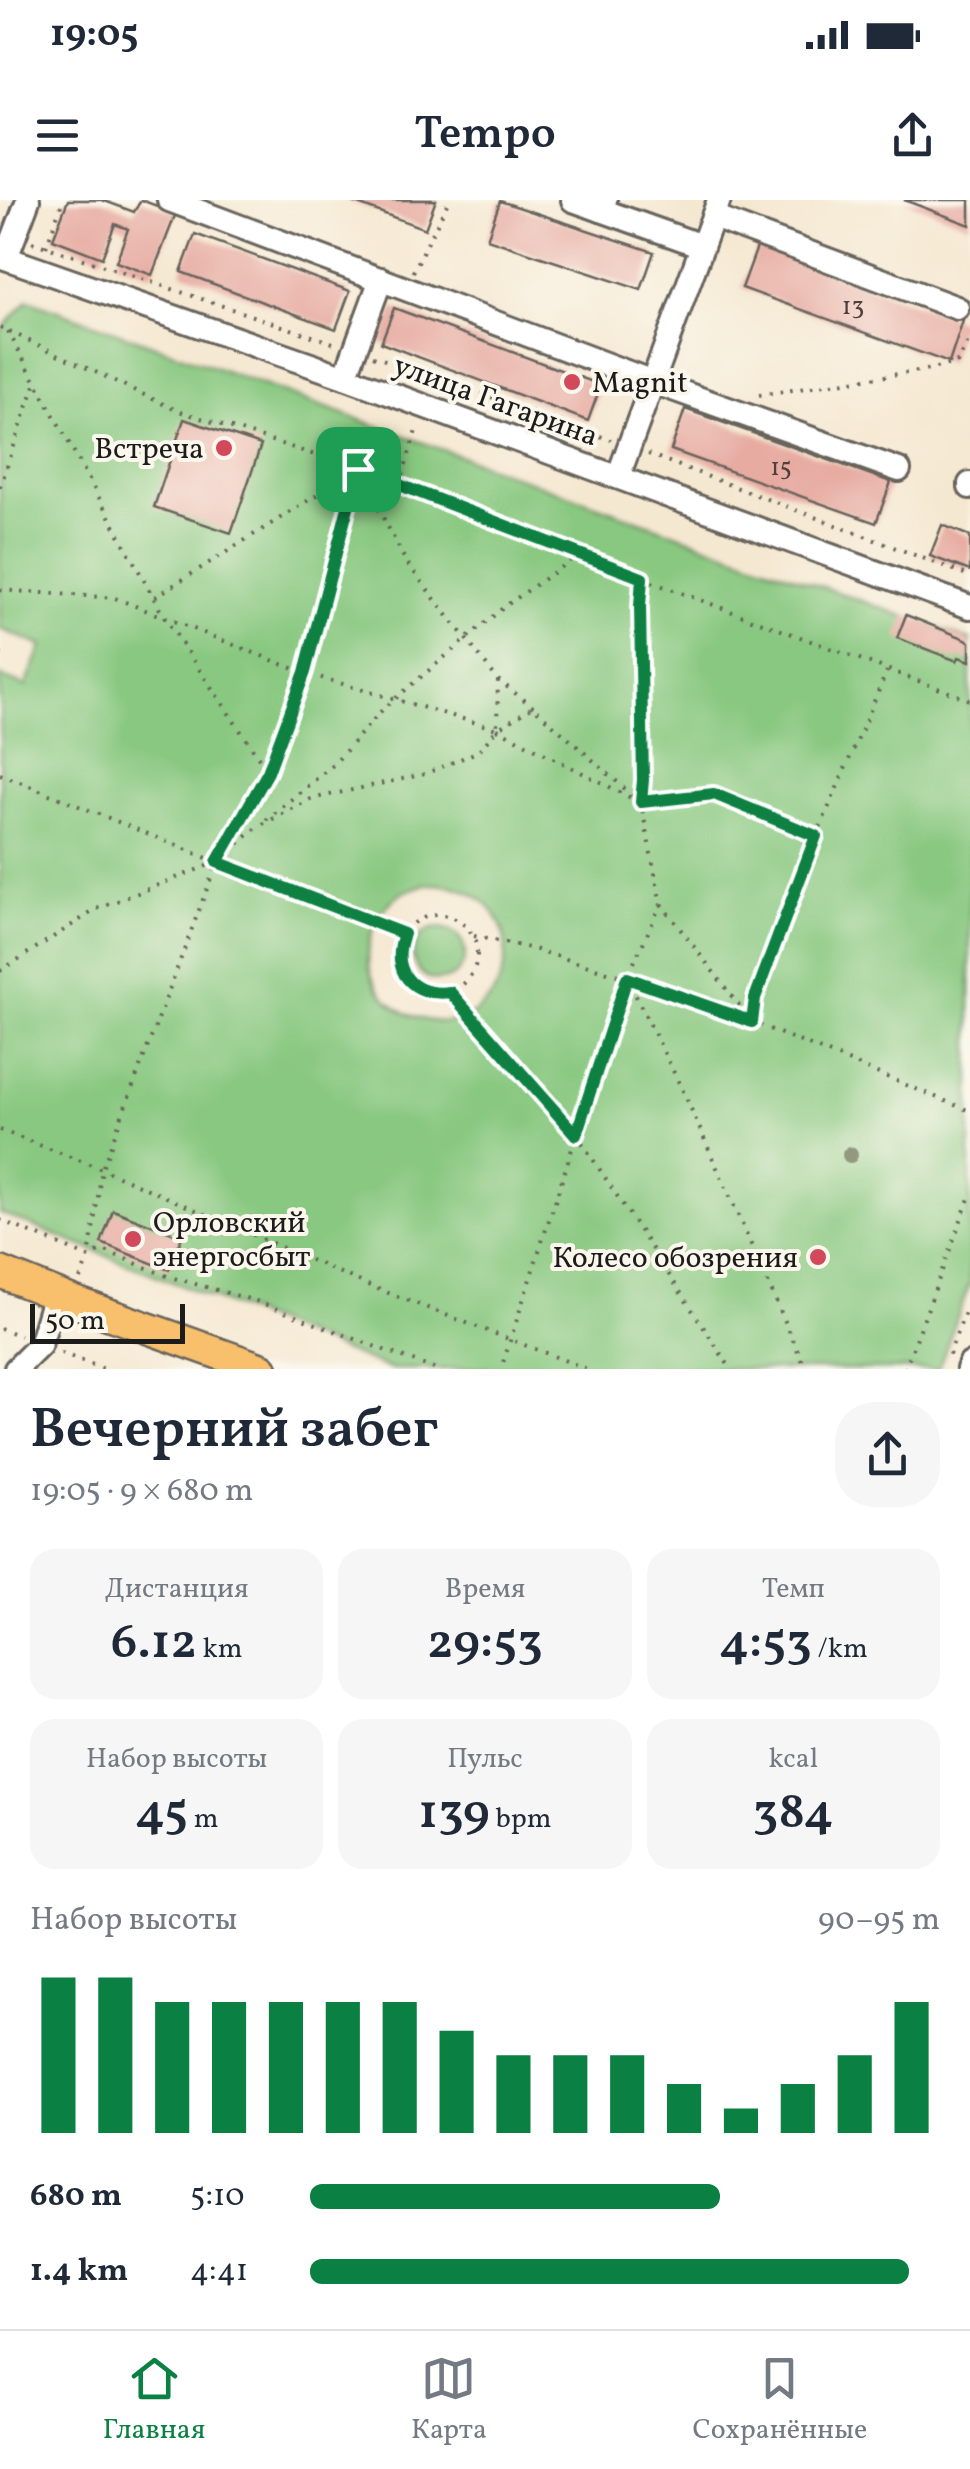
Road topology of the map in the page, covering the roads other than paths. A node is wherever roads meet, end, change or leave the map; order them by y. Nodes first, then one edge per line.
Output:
1 (28, 200) edge
2 (169, 200) edge
3 (572, 200) edge
4 (603, 205) edge
5 (716, 208) edge
6 (702, 246) junction
7 (3, 256) edge
8 (381, 279) junction
9 (957, 308) dead end
10 (345, 377) junction
11 (653, 382) junction
12 (899, 470) dead end
13 (618, 476) junction
14 (970, 606) edge
15 (0, 1272) edge
16 (64, 1297) junction
17 (16, 1369) edge
18 (262, 1369) edge

1 - 7 street
2 - 8 street
3 - 4 street
4 - 6 street
5 - 6 street
5 - 9 street
6 - 11 street
7 - 10 street, улица Гагарина
8 - 10 street
8 - 11 street
10 - 13 street, улица Гагарина
11 - 12 street
11 - 13 street
13 - 14 street, улица Гагарина
15 - 16 main road
16 - 17 street
16 - 18 main road

